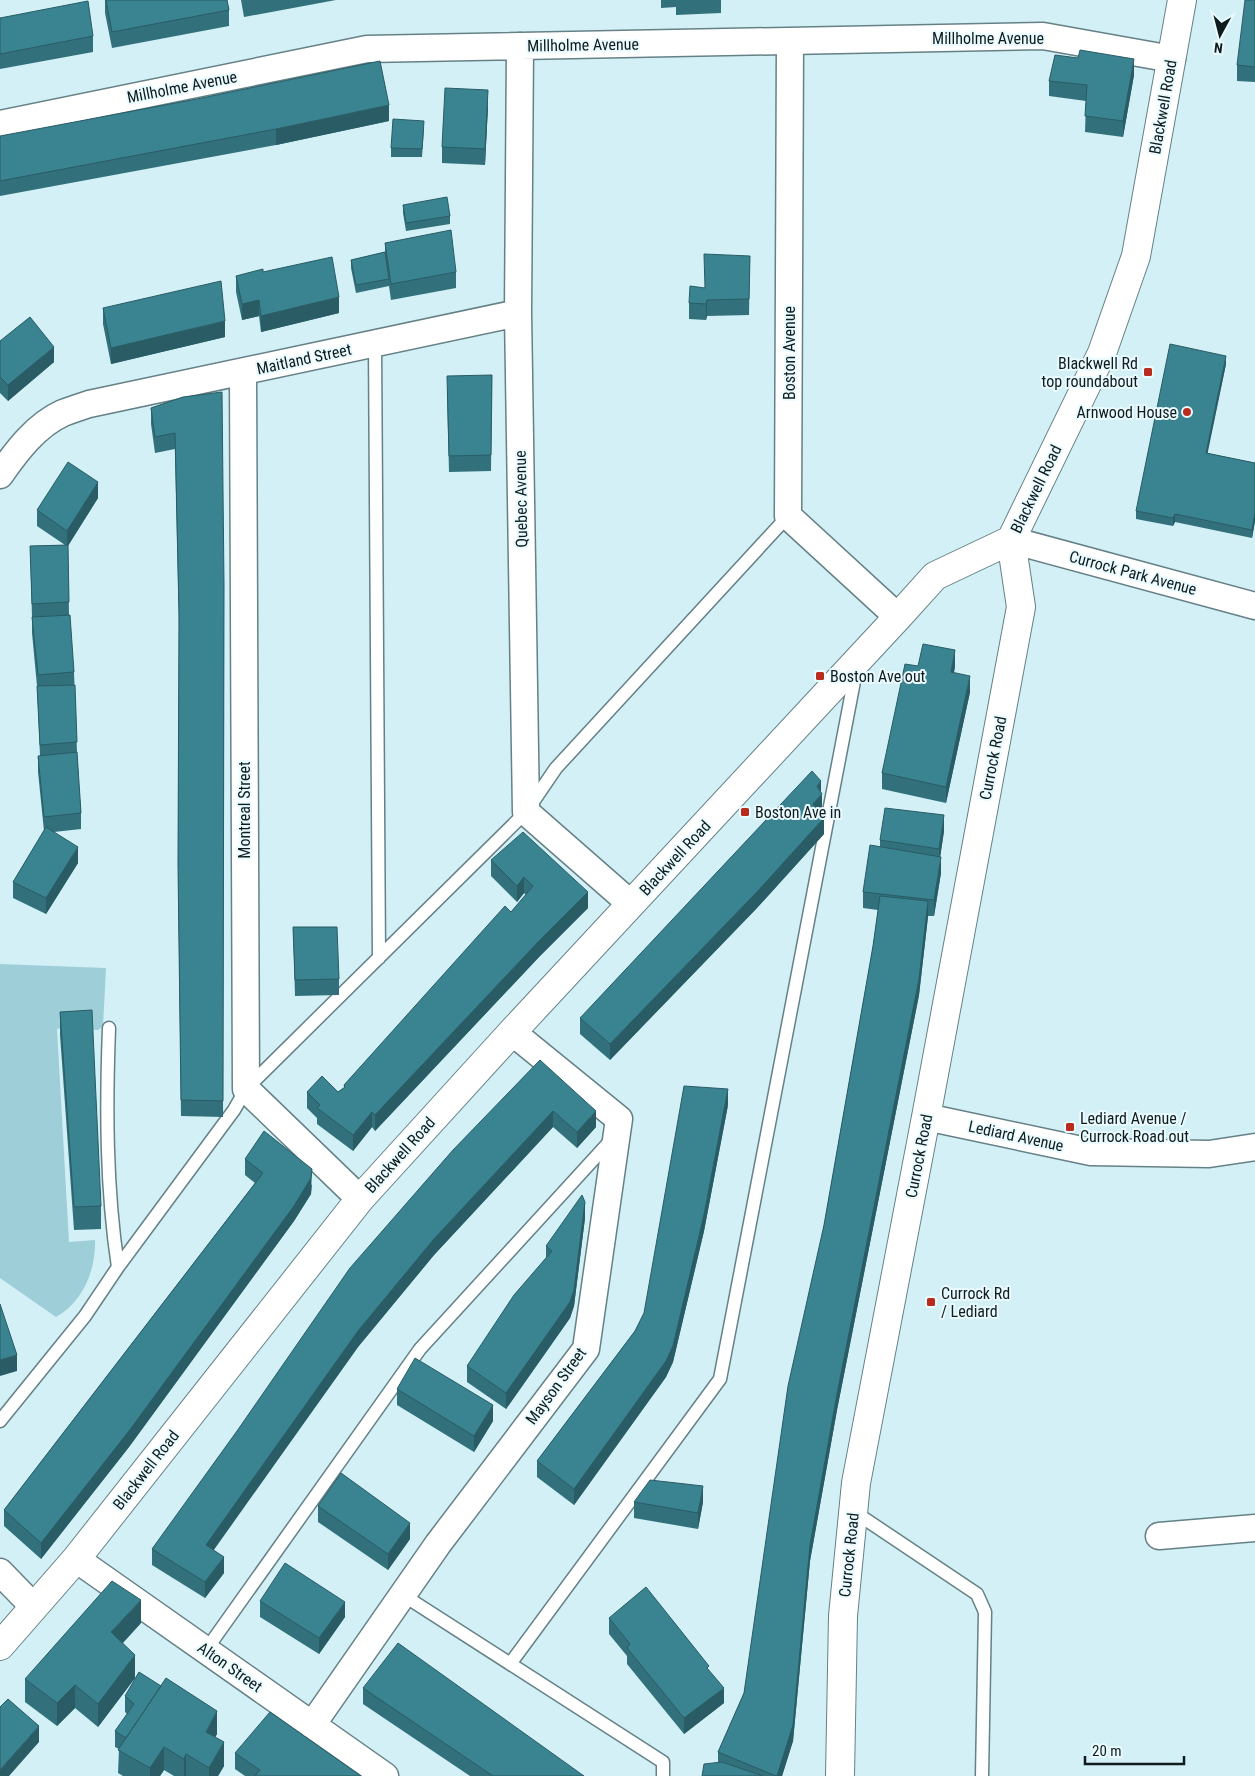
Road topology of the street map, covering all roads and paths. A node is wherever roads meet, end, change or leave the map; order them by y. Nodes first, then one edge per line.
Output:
1 (1182, 0) edge
2 (790, 41) junction
3 (520, 46) junction
4 (1172, 59) junction
5 (0, 124) edge
6 (518, 313) junction
7 (375, 344) junction
8 (242, 372) junction
9 (0, 475) edge
10 (788, 516) junction
11 (1011, 540) junction
12 (1255, 606) edge
13 (898, 617) junction
14 (857, 661) junction
15 (526, 812) junction
16 (631, 904) junction
17 (379, 958) junction
18 (109, 1028) dead end
19 (512, 1032) junction
20 (246, 1089) junction
21 (926, 1117) junction
22 (617, 1133) junction
23 (1255, 1147) edge
24 (360, 1199) junction
25 (118, 1267) junction
26 (0, 1421) edge
27 (853, 1511) junction
28 (1255, 1528) edge
29 (1159, 1536) dead end
30 (76, 1559) junction
31 (0, 1572) edge
32 (402, 1595) junction
33 (34, 1608) junction
34 (0, 1646) edge
35 (206, 1650) junction
36 (510, 1664) junction
37 (312, 1725) junction
38 (385, 1776) edge
39 (663, 1776) edge
40 (840, 1776) edge
41 (982, 1776) edge

1 - 4 street, Blackwell Road
2 - 3 street, Millholme Avenue
2 - 4 street, Millholme Avenue
2 - 10 street, Boston Avenue
3 - 5 street, Millholme Avenue
3 - 6 street, Quebec Avenue
4 - 11 street, Blackwell Road
6 - 7 street, Maitland Street
6 - 15 street, Quebec Avenue
7 - 8 street, Maitland Street
7 - 17 lane
8 - 9 street, Maitland Street
8 - 20 street, Montreal Street
10 - 13 street
10 - 15 lane
11 - 12 street, Currock Park Avenue
11 - 13 street, Blackwell Road
11 - 21 street, Currock Road
13 - 14 street, Blackwell Road
14 - 16 street, Blackwell Road
14 - 36 lane
15 - 16 street
15 - 17 lane
16 - 19 street, Blackwell Road
17 - 20 lane
18 - 25 lane
19 - 22 street, Mayson Street
19 - 24 street, Blackwell Road
20 - 24 street
20 - 25 lane
21 - 23 street, Lediard Avenue
21 - 27 street, Currock Road
22 - 32 street, Mayson Street
22 - 35 lane
24 - 30 street, Blackwell Road
25 - 26 lane
27 - 40 street, Currock Road
27 - 41 lane
28 - 29 street
30 - 33 street, Blackwell Road
30 - 35 street, Alton Street
31 - 33 street
32 - 36 lane
32 - 37 street, Mayson Street
33 - 34 street, Blackwell Road
35 - 37 street, Alton Street
36 - 39 lane
37 - 38 street, Alton Street

